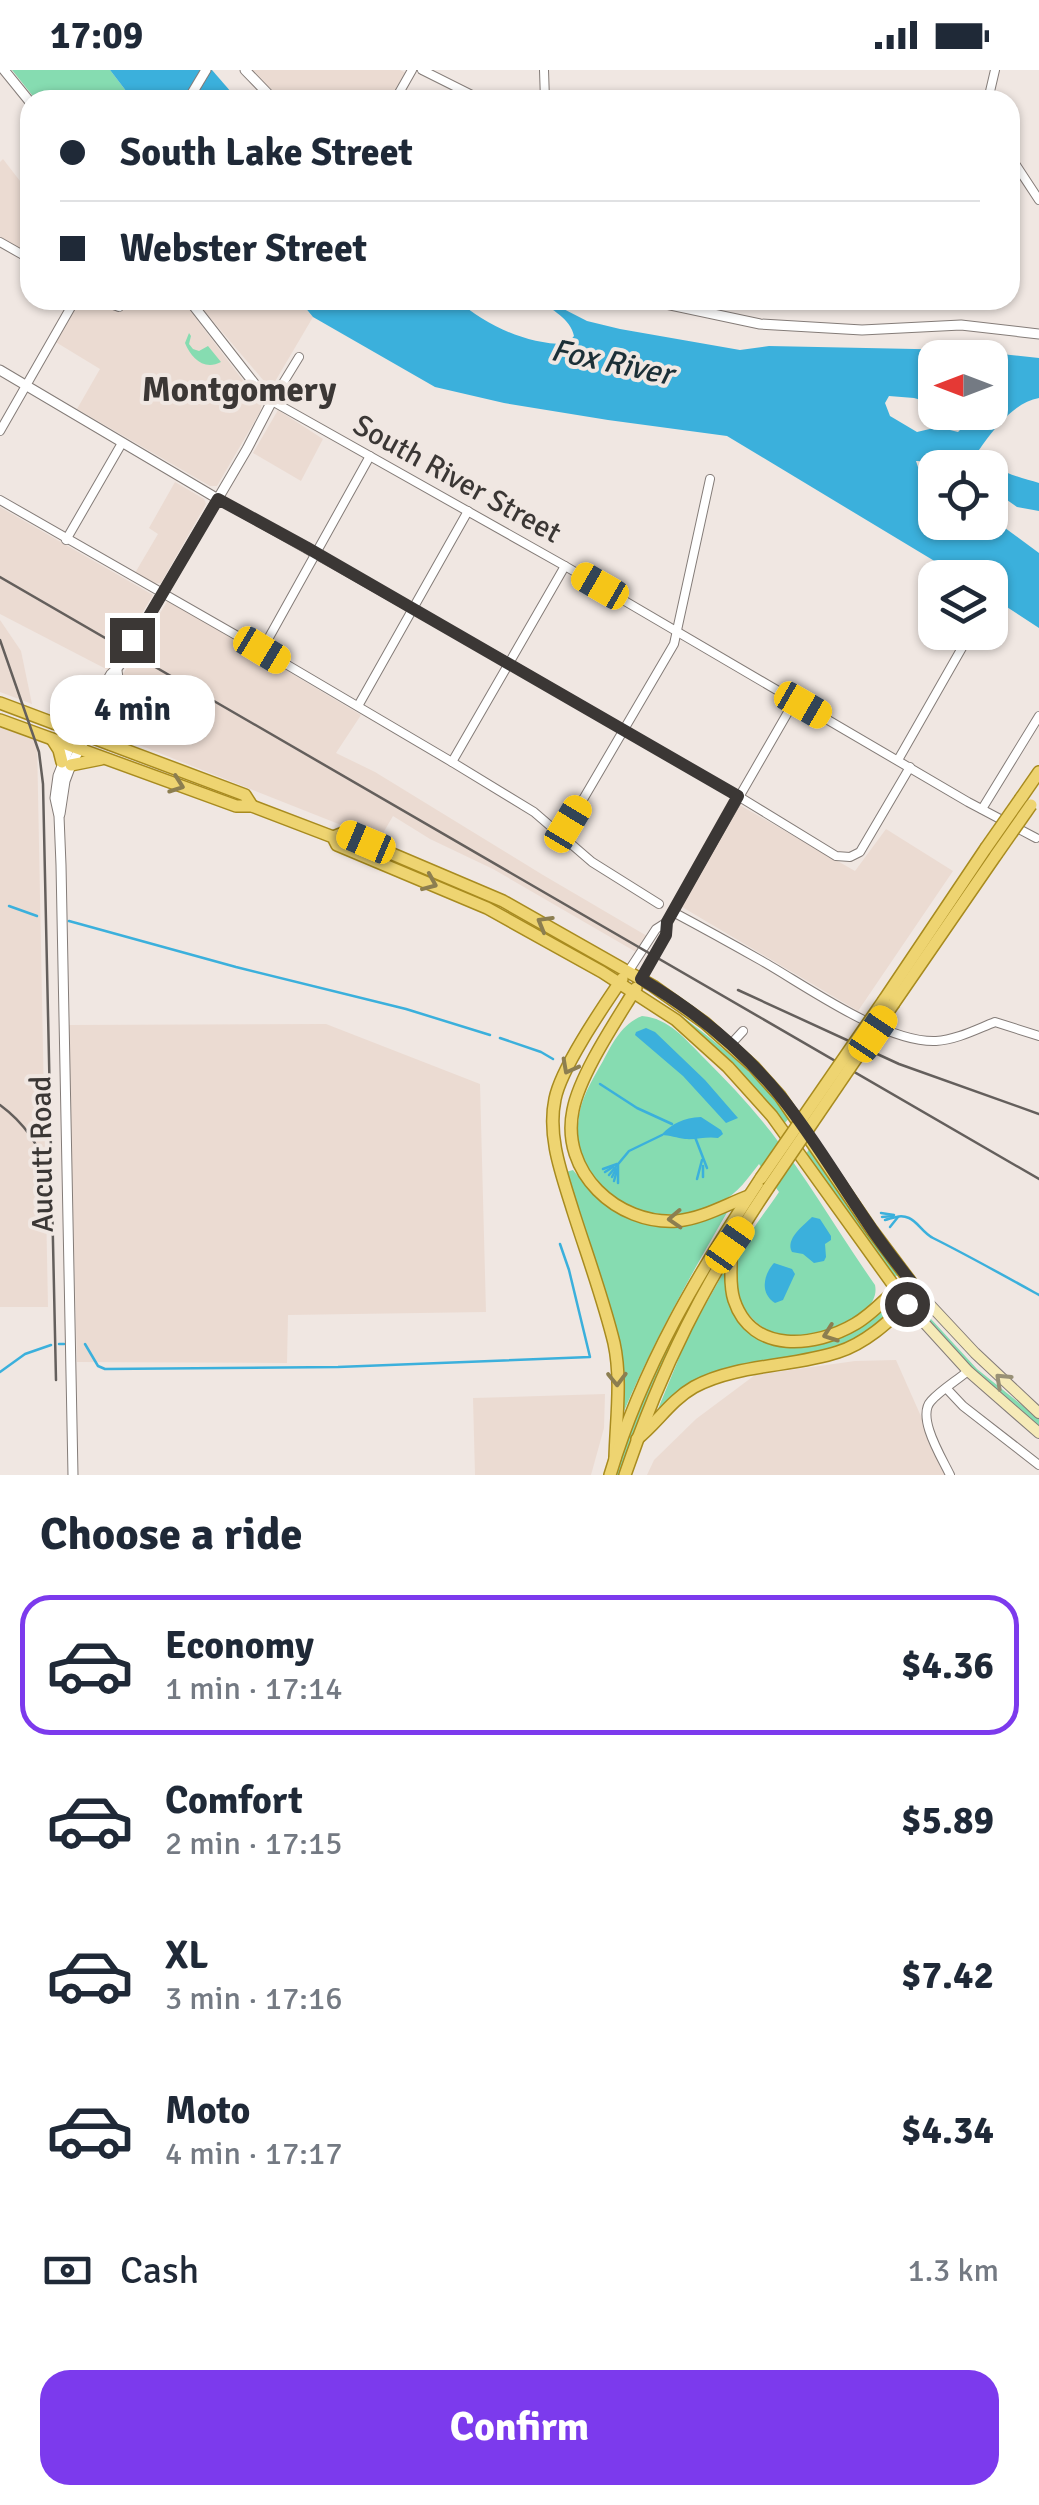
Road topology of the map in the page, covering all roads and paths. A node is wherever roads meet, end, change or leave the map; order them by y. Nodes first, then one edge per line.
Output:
1 (4, 70) edge
2 (245, 70) edge
3 (422, 70) edge
4 (20, 90) edge
5 (264, 90) edge
6 (462, 90) edge
7 (1020, 171) edge
8 (1039, 200) edge
9 (70, 310) edge
10 (197, 310) edge
11 (688, 310) edge
12 (1039, 334) edge
13 (300, 356) dead end
14 (0, 370) edge
15 (26, 386) junction
16 (272, 401) junction
17 (0, 431) edge
18 (122, 443) junction
19 (370, 456) junction
20 (710, 479) dead end
21 (218, 499) junction
22 (0, 500) edge
23 (468, 511) junction
24 (66, 540) junction
25 (316, 553) junction
26 (566, 566) junction
27 (162, 593) junction
28 (412, 608) junction
29 (678, 632) junction
30 (262, 650) junction
31 (961, 650) edge
32 (509, 664) junction
33 (795, 700) junction
34 (0, 704) edge
35 (358, 706) junction
36 (98, 707) junction
37 (1039, 716) edge
38 (0, 720) edge
39 (54, 723) junction
40 (624, 730) junction
41 (82, 734) junction
42 (52, 739) junction
43 (110, 744) junction
44 (74, 747) junction
45 (104, 758) junction
46 (898, 760) junction
47 (452, 762) junction
48 (66, 763) junction
49 (910, 767) junction
50 (1039, 772) edge
51 (1039, 793) edge
52 (738, 796) junction
53 (1026, 802) junction
54 (252, 806) junction
55 (982, 809) junction
56 (333, 837) junction
57 (561, 837) junction
58 (1036, 838) dead end
59 (659, 904) dead end
60 (673, 912) junction
61 (667, 922) junction
62 (628, 972) junction
63 (641, 979) junction
64 (620, 983) junction
65 (634, 992) junction
66 (743, 1031) dead end
67 (1039, 1036) edge
68 (731, 1044) junction
69 (765, 1183) junction
70 (749, 1196) junction
71 (730, 1245) junction
72 (910, 1280) junction
73 (896, 1290) junction
74 (920, 1293) junction
75 (907, 1304) junction
76 (968, 1370) junction
77 (946, 1389) junction
78 (1039, 1413) edge
79 (1039, 1434) edge
80 (637, 1439) junction
81 (615, 1458) junction
82 (1039, 1465) edge
83 (947, 1472) edge
84 (73, 1475) edge
85 (610, 1475) edge
86 (624, 1475) edge

1 - 4 street
2 - 5 street
3 - 6 street
7 - 8 street
9 - 15 street
10 - 16 street
11 - 12 street
13 - 16 street
14 - 15 street
15 - 17 street
15 - 18 street
16 - 19 street, South River Street
16 - 21 street, Aucutt Road
18 - 21 street
18 - 24 street
19 - 23 street, South River Street
19 - 25 street
20 - 29 street
21 - 25 street
21 - 27 street, Aucutt Road
22 - 24 street
23 - 26 street, South River Street
23 - 28 street
24 - 27 street
25 - 28 street
25 - 30 street
26 - 29 street, South River Street
26 - 32 street
27 - 30 street
27 - 36 street, Aucutt Road
28 - 32 street
28 - 35 street
29 - 33 street, South River Street
29 - 40 street
30 - 35 street
31 - 46 street
32 - 40 street
32 - 47 street
33 - 46 street, South River Street
33 - 52 street
34 - 39 main road
35 - 47 street
36 - 39 main road
36 - 41 street, Aucutt Road
36 - 43 main road
37 - 55 street
38 - 42 main road
39 - 41 main road
40 - 52 street
40 - 57 street
41 - 43 main road
41 - 44 street, Aucutt Road
42 - 44 main road
42 - 48 main road
43 - 54 main road
44 - 45 main road
44 - 48 street, Aucutt Road
45 - 48 main road
45 -> 54 main road
46 - 49 street, South River Street
47 - 57 street
48 - 84 street, Aucutt Road
49 - 52 street
49 - 55 street, South River Street
50 - 53 main road
51 - 53 main road
52 - 60 street
53 - 69 main road, bridge
54 - 56 main road
55 - 58 street, South River Street
62 -> 56 main road
56 -> 64 main road
57 - 59 street
60 - 61 street
60 - 67 street
61 - 62 street
61 - 63 street
62 - 63 main road
62 - 64 main road
63 - 65 main road
63 - 68 main road
64 - 65 main road
64 -> 81 main road
70 -> 65 main road
65 - 73 main road
66 - 68 street
68 - 72 main road
69 - 70 main road
69 - 71 main road
70 - 81 main road
73 -> 71 main road
71 - 80 main road
72 - 73 main road
72 - 74 main road
73 - 75 main road
74 - 75 main road
78 -> 74 main road
75 - 76 main road
75 - 80 main road
76 - 77 street
76 - 79 main road
77 - 82 street
77 - 83 street
80 - 86 main road
81 - 85 main road

